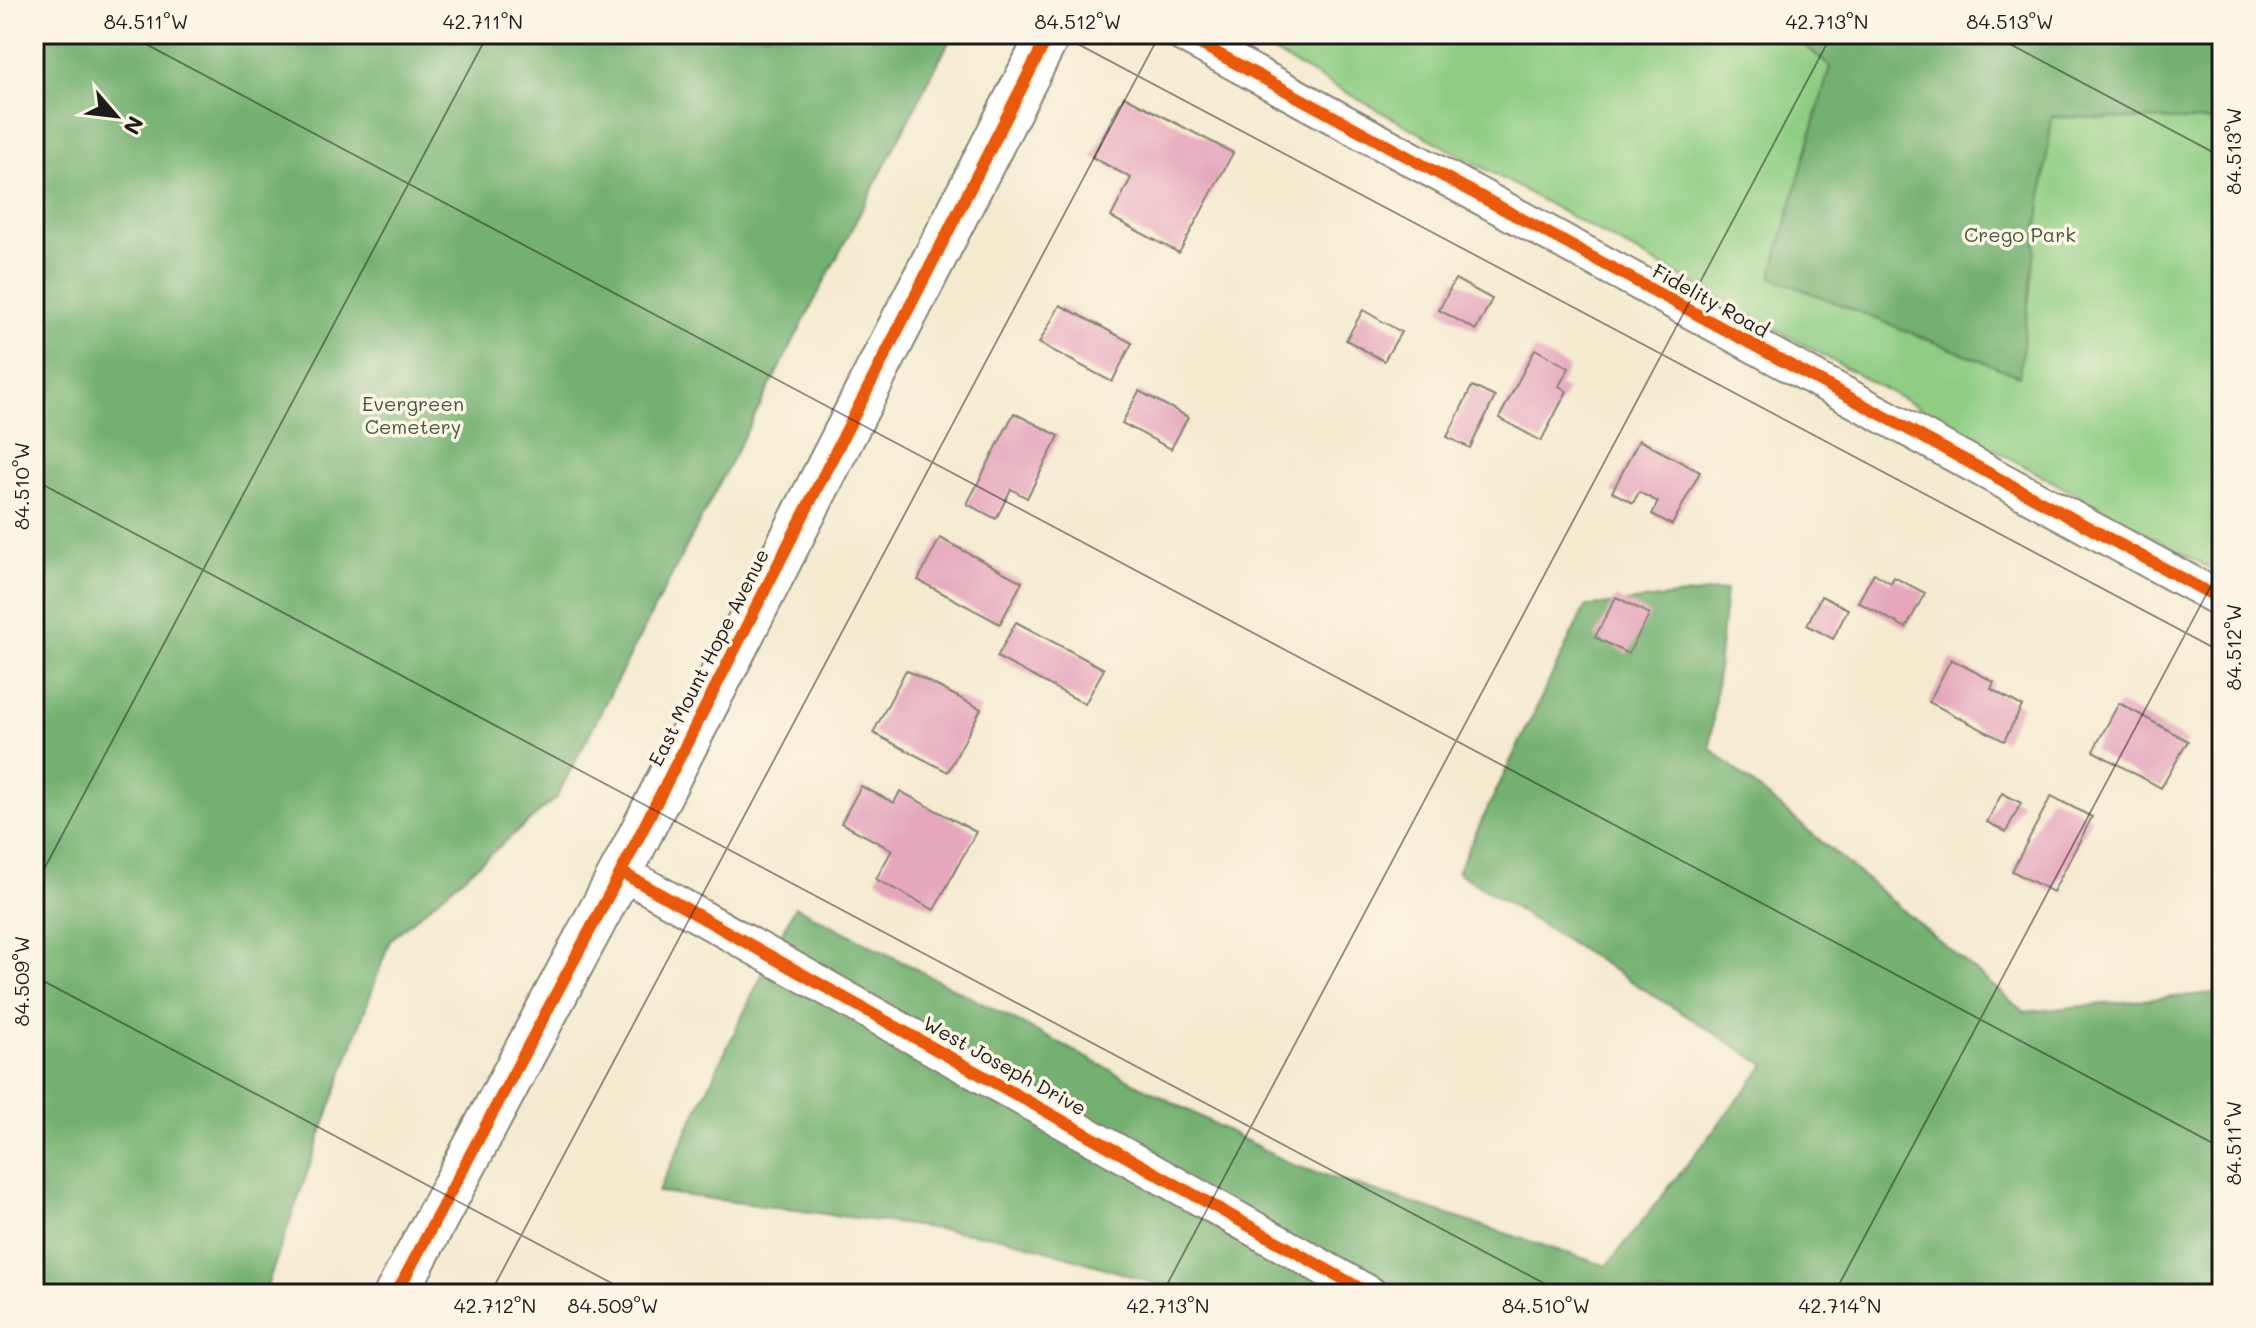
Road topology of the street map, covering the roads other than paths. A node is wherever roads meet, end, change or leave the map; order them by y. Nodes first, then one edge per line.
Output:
1 (1049, 34) edge
2 (1182, 34) edge
3 (2222, 600) edge
4 (621, 872) junction
5 (396, 1294) edge
6 (1370, 1294) edge

1 - 4 street, East Mount Hope Avenue
2 - 3 street, Fidelity Road
4 - 5 street, East Mount Hope Avenue
4 - 6 street, West Joseph Drive

